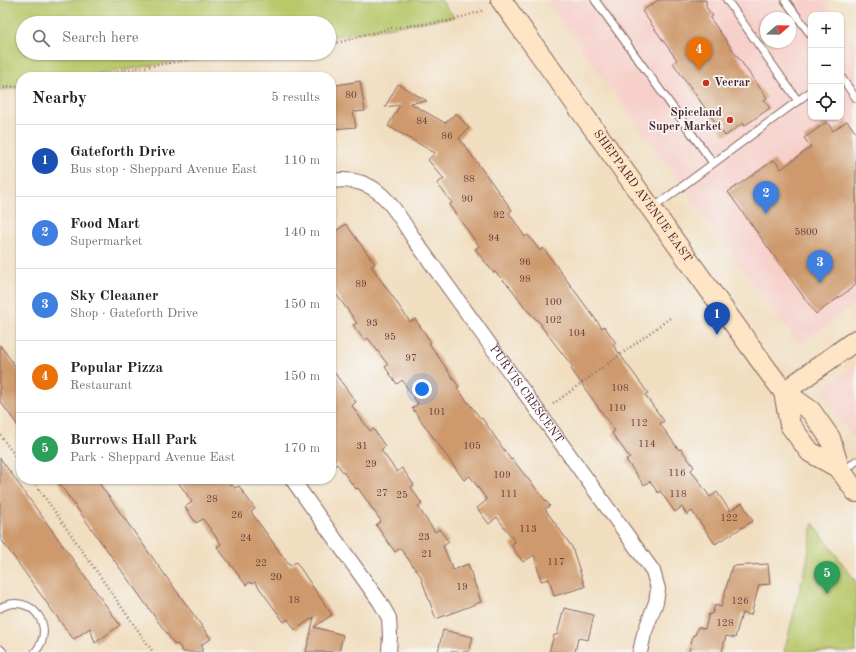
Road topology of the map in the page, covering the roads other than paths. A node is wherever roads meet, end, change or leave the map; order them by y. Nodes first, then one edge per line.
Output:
1 (595, 0) edge
2 (727, 0) edge
3 (786, 0) edge
4 (502, 2) edge
5 (808, 31) edge
6 (844, 81) edge
7 (808, 93) edge
8 (856, 98) edge
9 (798, 101) junction
10 (713, 163) junction
11 (336, 181) edge
12 (651, 209) junction
13 (856, 340) edge
14 (784, 392) junction
15 (846, 467) edge
16 (296, 484) edge
17 (856, 492) edge
18 (0, 608) edge
19 (0, 649) edge
20 (3, 652) edge
21 (35, 652) edge
22 (388, 652) edge
23 (640, 652) edge

1 - 10 lane
2 - 9 lane
3 - 5 lane
4 - 12 main road, SHEPPARD AVENUE EAST
6 - 8 lane
7 - 9 lane
9 - 10 lane
10 - 12 lane
11 - 23 street, PURVIS CRESCENT
12 - 14 main road, SHEPPARD AVENUE EAST
13 - 14 main road
14 - 15 main road, SHEPPARD AVENUE EAST
15 - 17 main road, SHEPPARD AVENUE EAST
16 - 22 street
18 - 21 lane
19 - 20 lane

